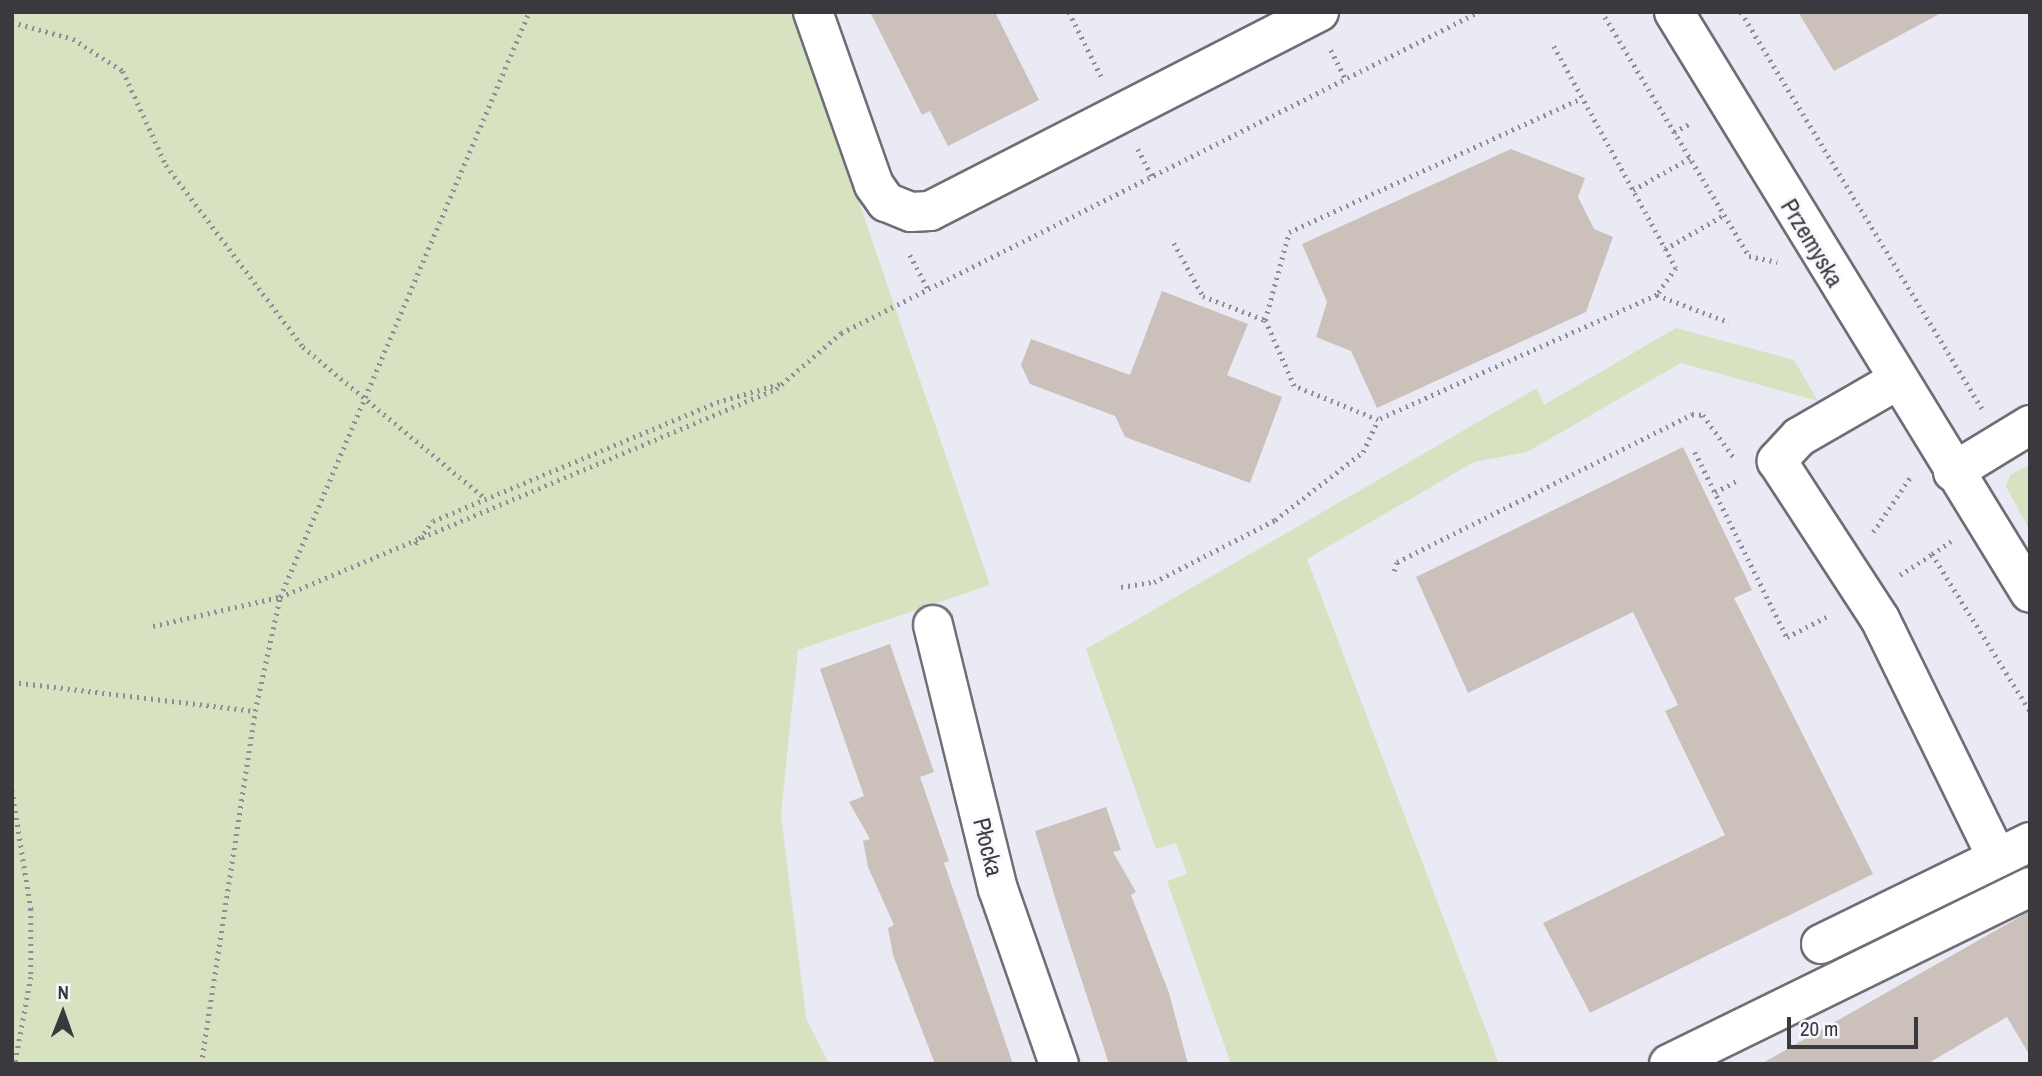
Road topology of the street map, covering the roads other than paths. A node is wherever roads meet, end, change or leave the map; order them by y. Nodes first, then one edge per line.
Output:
1 (813, 12) edge
2 (1319, 12) edge
3 (1674, 12) edge
4 (1896, 381) junction
5 (2030, 425) edge
6 (1935, 471) junction
7 (2030, 593) edge
8 (933, 625) dead end
9 (2014, 850) edge
10 (2030, 887) edge
11 (1821, 944) dead end
12 (1059, 1064) edge
13 (1669, 1064) edge

1 - 2 street
3 - 4 street, Przemyska
4 - 6 street, Przemyska
4 - 9 street
5 - 6 street
6 - 7 street, Przemyska
8 - 12 street, Płocka
9 - 11 street
10 - 13 street

